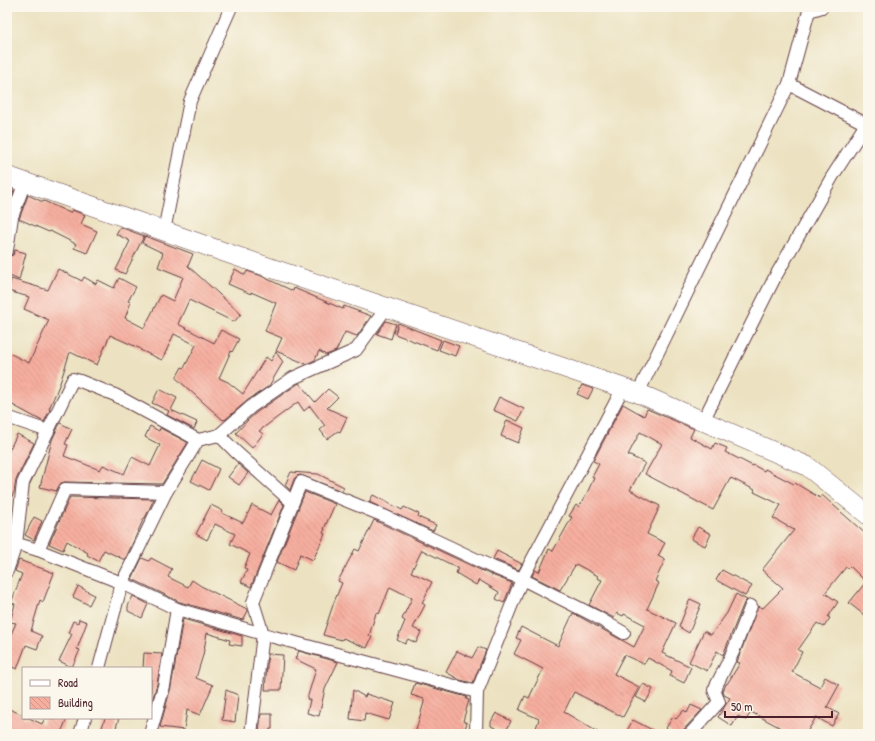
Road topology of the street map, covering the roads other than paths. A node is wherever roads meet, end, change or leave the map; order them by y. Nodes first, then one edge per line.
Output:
1 (231, 7) edge
2 (822, 7) edge
3 (809, 9) edge
4 (789, 84) junction
5 (867, 124) edge
6 (7, 176) edge
7 (25, 182) junction
8 (164, 231) junction
9 (7, 250) edge
10 (388, 307) junction
11 (631, 391) junction
12 (7, 417) edge
13 (703, 421) junction
14 (48, 431) junction
15 (219, 435) junction
16 (198, 440) junction
17 (166, 492) junction
18 (292, 502) junction
19 (868, 515) edge
20 (11, 542) edge
21 (38, 550) junction
22 (7, 571) edge
23 (522, 579) junction
24 (122, 582) junction
25 (751, 606) dead end
26 (177, 609) junction
27 (624, 633) dead end
28 (263, 634) junction
29 (99, 667) edge
30 (477, 692) junction
31 (85, 719) edge
32 (80, 734) edge
33 (150, 734) edge
34 (251, 734) edge
35 (476, 734) edge
36 (690, 734) edge

1 - 8 street
2 - 3 street
3 - 4 street
4 - 5 street
4 - 11 street
5 - 13 street
6 - 7 main road
7 - 8 main road
7 - 9 street
8 - 10 main road
10 - 11 main road
10 - 15 street
11 - 13 main road
11 - 23 street
12 - 14 street
13 - 19 main road
14 - 16 street
14 - 20 street
15 - 16 street
15 - 18 street
16 - 17 street
17 - 21 street
17 - 24 street
18 - 23 street
18 - 28 street
20 - 21 street
20 - 22 street
21 - 24 street
23 - 27 street
23 - 30 street
24 - 26 street
24 - 29 street
25 - 36 street
26 - 28 street
26 - 33 street
28 - 30 street
28 - 34 street
30 - 35 street
31 - 32 street

